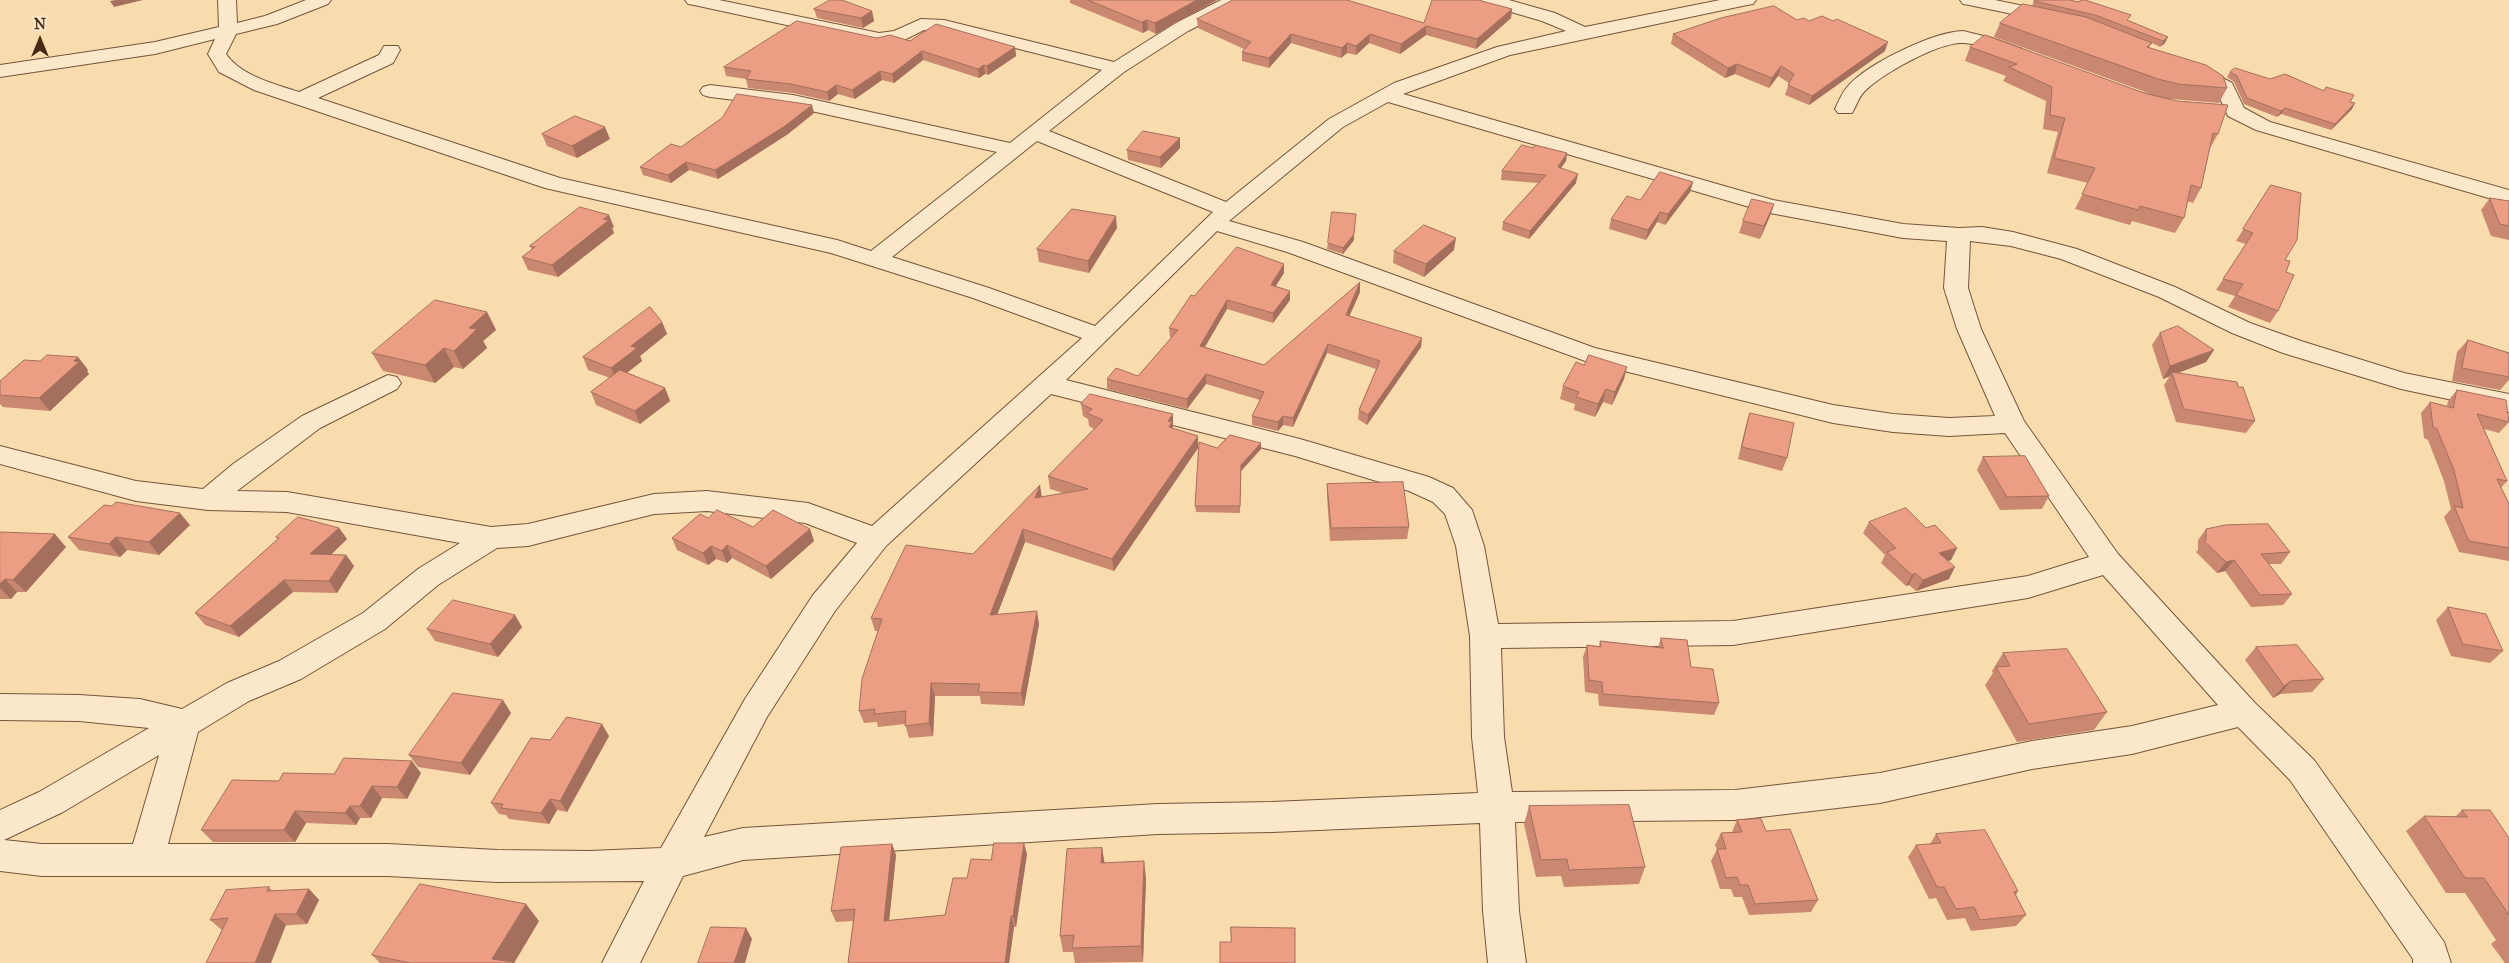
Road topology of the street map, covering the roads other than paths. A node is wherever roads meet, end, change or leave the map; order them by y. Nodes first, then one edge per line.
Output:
1 (227, 0) edge
2 (322, 0) edge
3 (694, 0) edge
4 (1235, 0) edge
5 (1490, 0) edge
6 (1747, 0) edge
7 (1969, 0) edge
8 (2071, 22) edge
9 (228, 31) junction
10 (1582, 33) junction
11 (155, 48) junction
12 (392, 50) dead end
13 (217, 54) junction
14 (2032, 60) edge
15 (2180, 64) edge
16 (1117, 68) junction
17 (0, 71) edge
18 (710, 91) dead end
19 (1385, 95) junction
20 (301, 99) junction
21 (1845, 109) dead end
22 (1036, 133) junction
23 (1015, 150) junction
24 (2509, 197) edge
25 (1220, 217) junction
26 (1959, 235) junction
27 (875, 259) junction
28 (1098, 336) junction
29 (388, 383) dead end
30 (1046, 384) junction
31 (2509, 402) edge
32 (2012, 424) junction
33 (0, 455) edge
34 (208, 500) junction
35 (491, 538) junction
36 (876, 539) junction
37 (2108, 562) junction
38 (1485, 636) junction
39 (0, 707) edge
40 (2244, 712) junction
41 (184, 723) junction
42 (1497, 807) junction
43 (0, 826) edge
44 (0, 855) edge
45 (146, 860) junction
46 (671, 864) junction
47 (621, 963) edge
48 (1507, 963) edge
49 (2432, 963) edge

1 - 9 street
2 - 9 street
3 - 16 street
4 - 16 street
5 - 10 street
6 - 10 street
7 - 8 street
9 - 11 street
9 - 13 street
10 - 19 street
11 - 13 street
11 - 17 street
12 - 20 street
13 - 20 street
14 - 21 street
15 - 24 street
16 - 22 street
18 - 23 street
19 - 25 street
19 - 26 street
20 - 27 street
22 - 23 street
22 - 25 street
23 - 27 street
25 - 28 street
25 - 32 street
26 - 31 street
26 - 32 street
27 - 28 street
28 - 30 street
29 - 34 street
30 - 36 street
30 - 38 street
32 - 37 street
33 - 34 street
34 - 35 street
35 - 36 street
35 - 41 street
36 - 46 street
37 - 38 street
37 - 40 street
38 - 42 street
39 - 41 street
40 - 42 street
40 - 49 street
41 - 43 street
41 - 45 street
42 - 46 street
42 - 48 street
44 - 45 street
45 - 46 street
46 - 47 street

